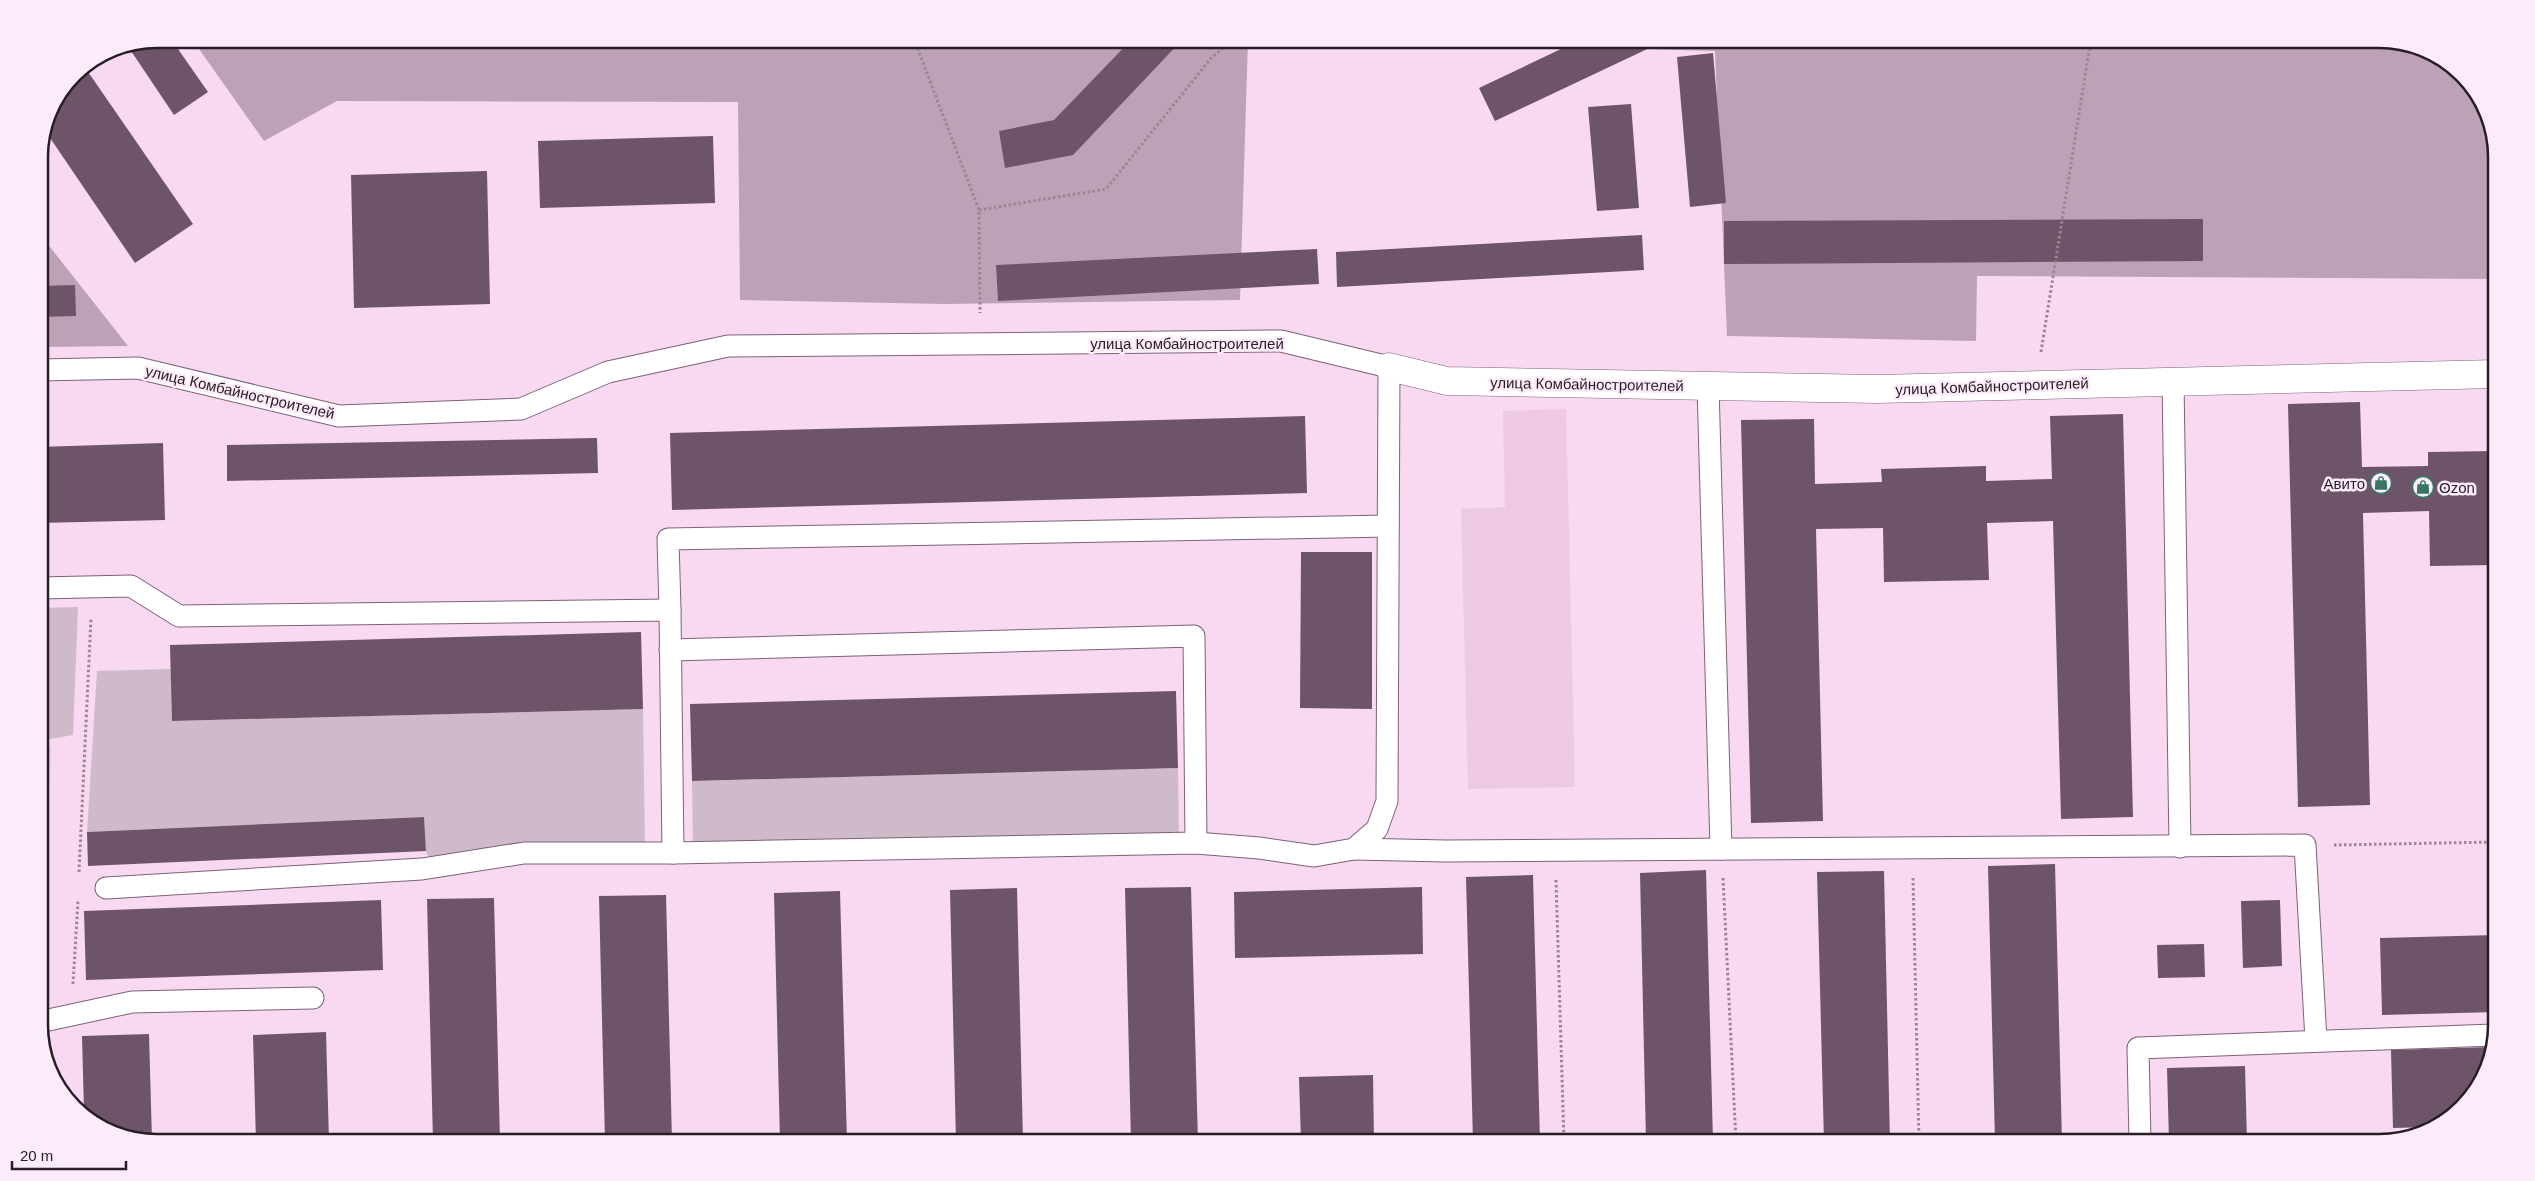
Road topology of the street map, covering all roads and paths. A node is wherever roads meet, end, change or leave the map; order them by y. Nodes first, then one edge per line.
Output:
1 (917, 48) edge
2 (1224, 48) edge
3 (2090, 48) edge
4 (979, 210) junction
5 (980, 344) junction
6 (1389, 367) junction
7 (48, 370) edge
8 (2487, 374) edge
9 (2173, 381) junction
10 (2037, 384) junction
11 (1708, 386) junction
12 (1388, 526) junction
13 (93, 587) junction
14 (48, 588) edge
15 (670, 610) junction
16 (670, 650) junction
17 (1196, 842) junction
18 (2488, 842) edge
19 (2306, 845) junction
20 (2180, 847) junction
21 (1354, 849) junction
22 (1913, 849) junction
23 (1555, 850) junction
24 (1721, 850) junction
25 (673, 854) junction
26 (79, 876) dead end
27 (106, 888) dead end
28 (78, 895) dead end
29 (313, 998) dead end
30 (72, 1015) junction
31 (48, 1020) edge
32 (2487, 1035) edge
33 (2316, 1040) junction
34 (1564, 1134) edge
35 (1736, 1134) edge
36 (1919, 1134) edge
37 (2140, 1134) edge

1 - 4 path
2 - 4 path
3 - 10 path
4 - 5 path
5 - 6 lane, улица Комбайностроителей
5 - 7 lane, улица Комбайностроителей
6 - 11 street, улица Комбайностроителей
6 - 12 lane
8 - 9 street, улица Комбайностроителей
9 - 10 street, улица Комбайностроителей
9 - 20 lane
10 - 11 street, улица Комбайностроителей
11 - 24 lane
12 - 15 lane
12 - 21 lane
13 - 14 lane
13 - 15 lane
13 - 26 path
15 - 16 lane
16 - 17 lane
16 - 25 lane
17 - 21 lane
17 - 25 lane
18 - 19 path
19 - 20 lane
19 - 33 lane
20 - 22 lane
21 - 23 lane
22 - 24 lane
22 - 36 path
23 - 24 lane
23 - 34 path
24 - 35 path
25 - 27 lane
28 - 30 path
29 - 30 lane
30 - 31 lane
32 - 33 lane
33 - 37 lane

